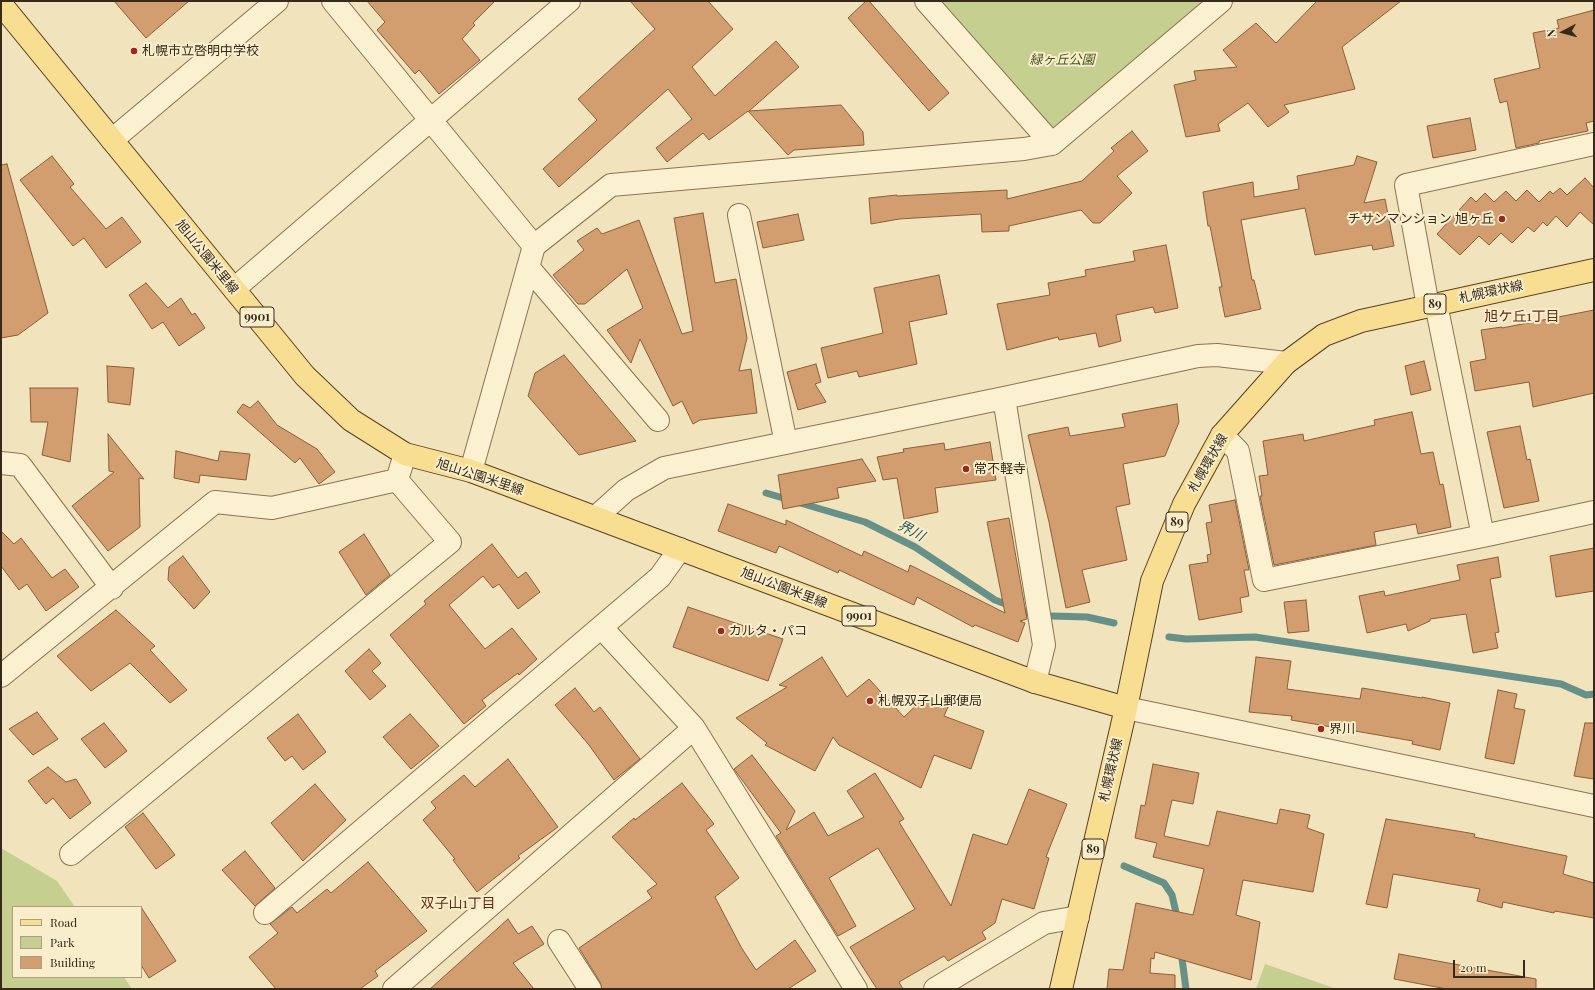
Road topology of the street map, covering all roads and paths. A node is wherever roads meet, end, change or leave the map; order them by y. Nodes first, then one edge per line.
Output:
1 (278, 1) edge
2 (333, 1) edge
3 (569, 1) edge
4 (926, 1) edge
5 (1221, 1) edge
6 (4, 13) edge
7 (431, 120) junction
8 (112, 140) junction
9 (1052, 144) junction
10 (1594, 144) edge
11 (739, 215) dead end
12 (534, 246) junction
13 (528, 267) junction
14 (1594, 270) edge
15 (234, 289) junction
16 (1432, 305) junction
17 (1286, 363) junction
18 (1004, 398) junction
19 (658, 420) dead end
20 (1222, 435) junction
21 (786, 443) junction
22 (405, 454) junction
23 (1, 463) edge
24 (471, 471) junction
25 (397, 480) junction
26 (1594, 512) edge
27 (596, 516) junction
28 (1483, 536) junction
29 (680, 549) junction
30 (112, 588) junction
31 (601, 627) junction
32 (1, 676) edge
33 (1035, 682) junction
34 (1126, 708) junction
35 (694, 728) junction
36 (1594, 806) edge
37 (71, 854) dead end
38 (264, 913) dead end
39 (1078, 917) junction
40 (559, 941) dead end
41 (938, 988) edge
42 (394, 989) edge
43 (590, 989) edge
44 (856, 989) edge
45 (1061, 989) edge

1 - 8 street
2 - 7 street
3 - 7 street
4 - 9 street
5 - 9 street
6 - 8 main road, 旭山公園米里線 / 9901
7 - 12 street
7 - 15 street
8 - 15 main road, 旭山公園米里線 / 9901
9 - 12 street
10 - 16 street
11 - 21 street
12 - 13 street
13 - 19 street
13 - 24 street
14 - 16 main road, 札幌環状線 / 89
15 - 22 main road, 旭山公園米里線 / 9901
16 - 17 main road, 札幌環状線 / 89
16 - 28 street
17 - 18 street
17 - 20 main road, 札幌環状線 / 89
18 - 21 street
18 - 33 street
20 - 28 street
20 - 34 main road, 札幌環状線 / 89
21 - 27 street
22 - 24 main road, 旭山公園米里線 / 9901
22 - 25 street
23 - 30 street
24 - 27 main road, 旭山公園米里線 / 9901
25 - 30 street
25 - 37 street
26 - 28 street
27 - 29 main road, 旭山公園米里線 / 9901
29 - 31 street
29 - 33 main road, 旭山公園米里線 / 9901
30 - 32 street
31 - 35 street
31 - 38 street
33 - 34 main road, 旭山公園米里線 / 9901
34 - 36 street
34 - 39 main road, 札幌環状線 / 89
35 - 42 street
35 - 44 street
39 - 41 street
39 - 45 main road, 札幌環状線 / 89
40 - 43 street

